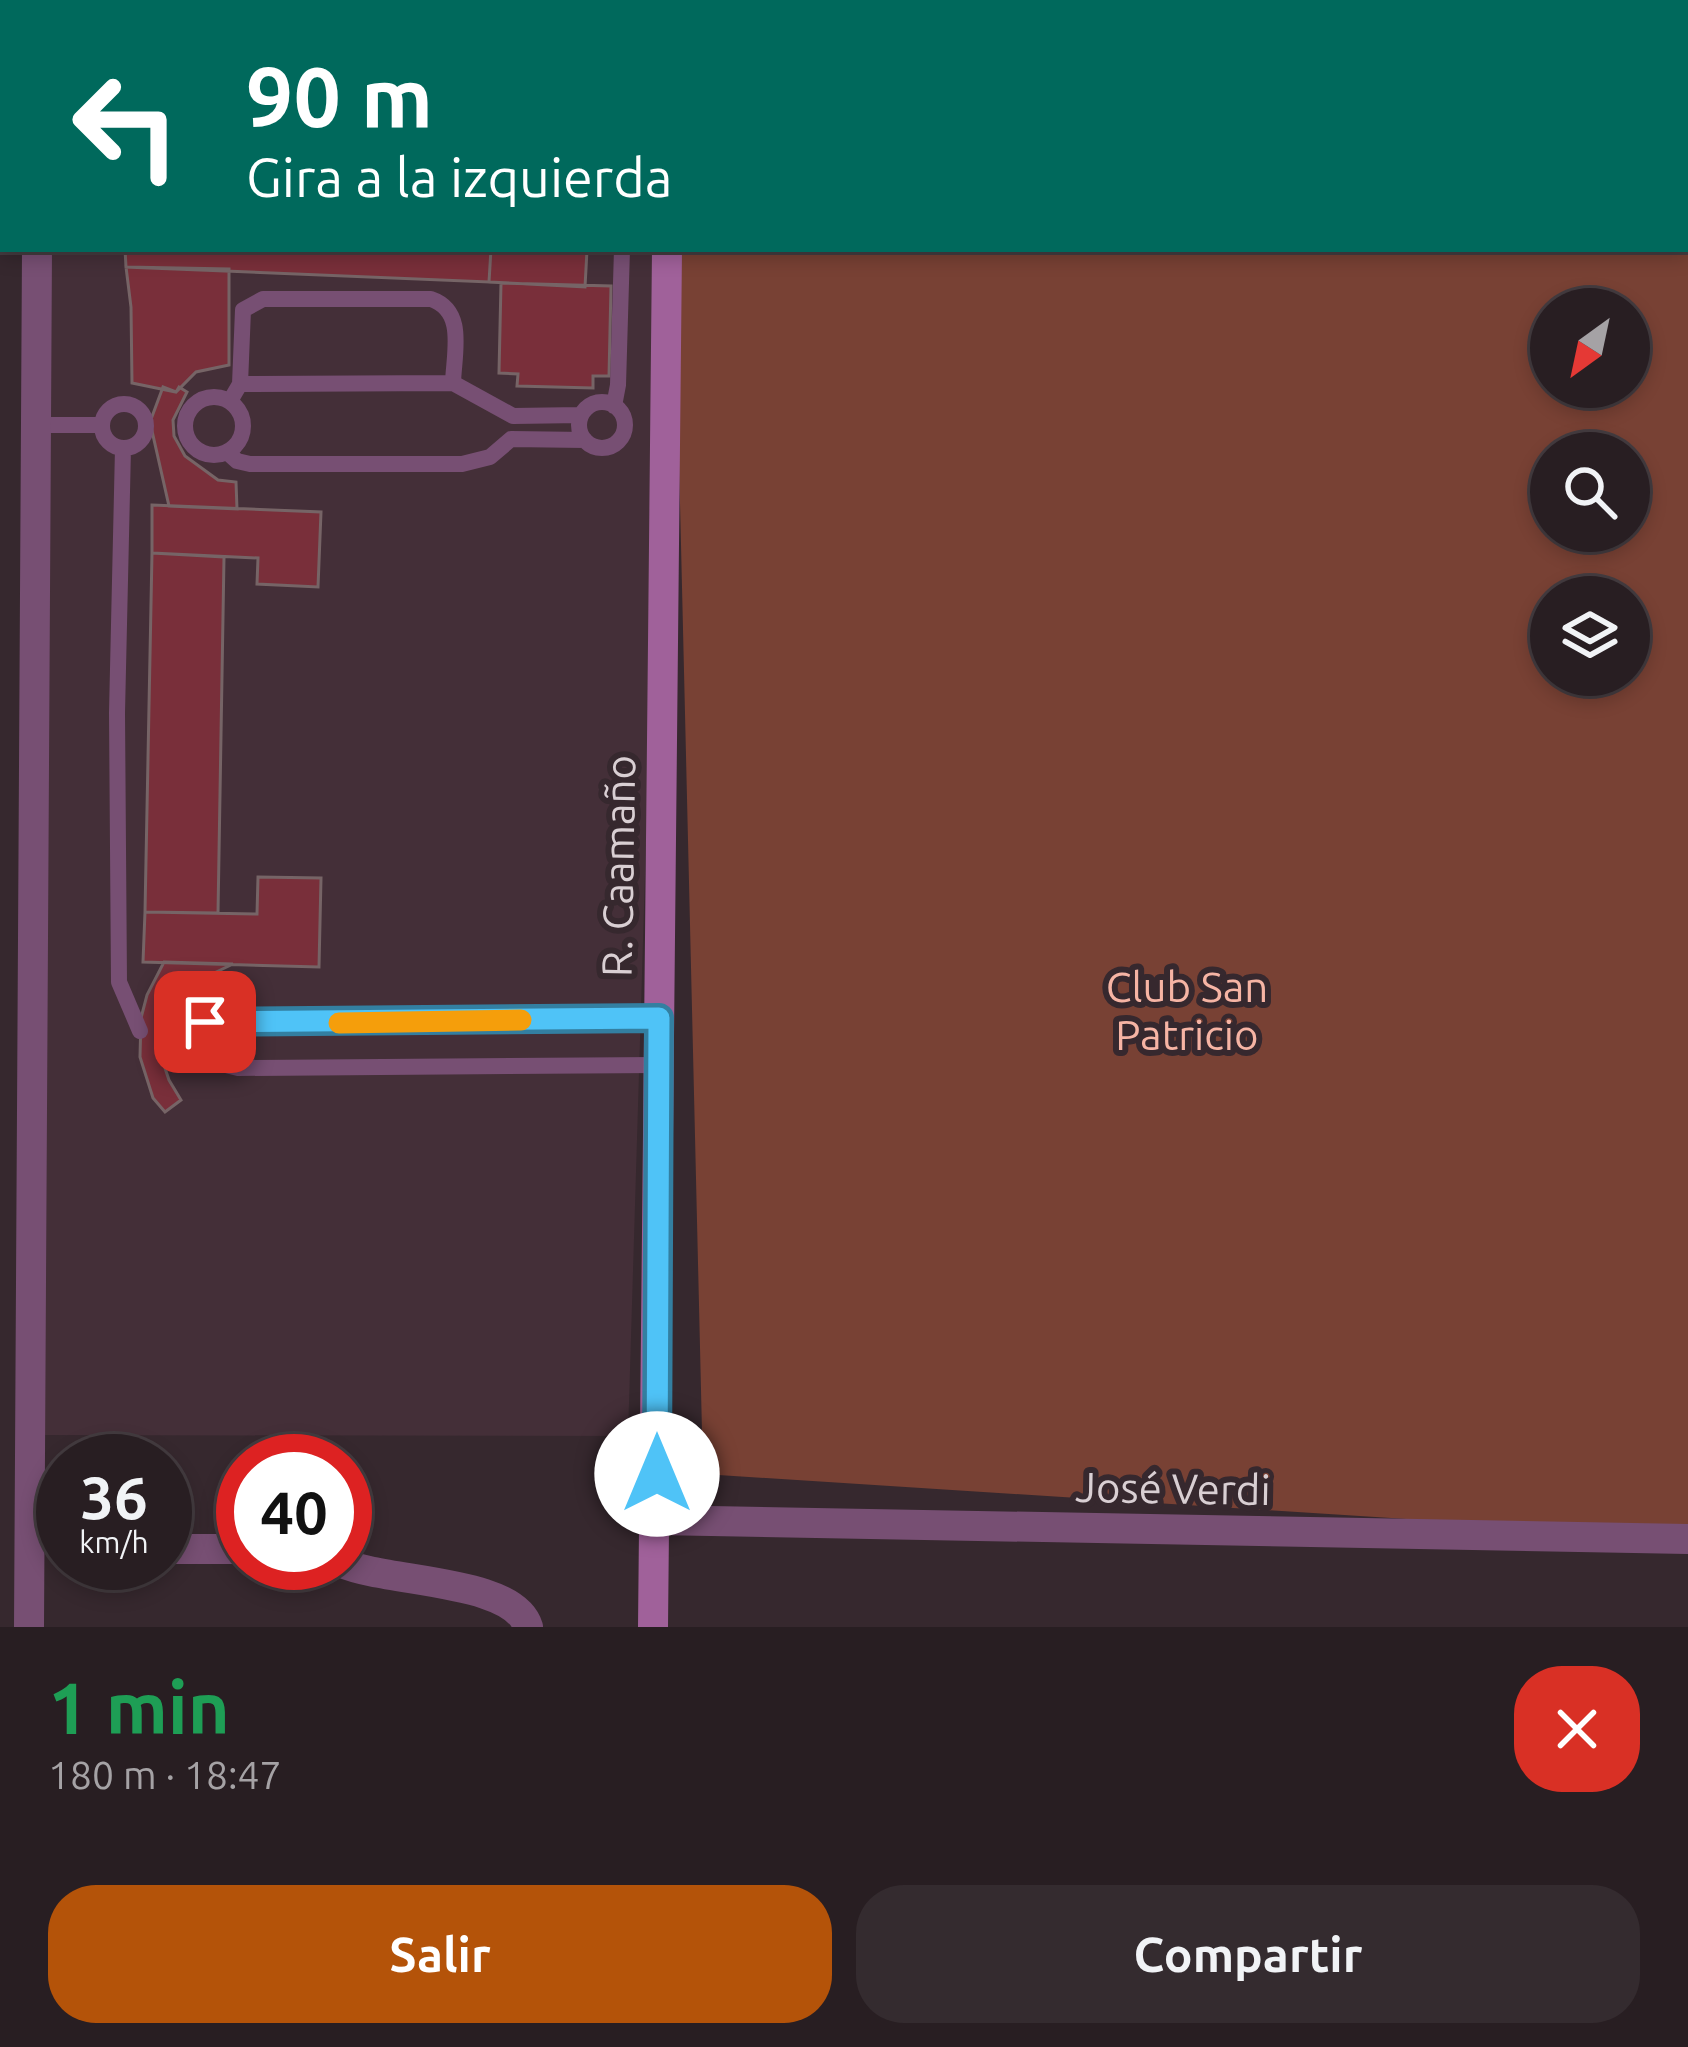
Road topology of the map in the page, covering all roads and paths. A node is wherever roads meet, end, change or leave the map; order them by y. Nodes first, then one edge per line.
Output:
1 (37, 252) edge
2 (622, 252) edge
3 (668, 252) edge
4 (453, 382) junction
5 (240, 384) junction
6 (230, 401) junction
7 (614, 406) junction
8 (581, 415) junction
9 (513, 416) junction
10 (36, 425) junction
11 (102, 425) junction
12 (511, 439) junction
13 (585, 440) junction
14 (123, 448) junction
15 (227, 452) junction
16 (659, 1018) junction
17 (136, 1019) dead end
18 (658, 1065) junction
19 (657, 1520) junction
20 (1688, 1539) edge
21 (372, 1571) edge
22 (29, 1627) edge
23 (528, 1627) edge
24 (653, 1627) edge

1 - 10 street
2 - 7 lane
3 - 16 street, R. Caamaño
4 - 5 lane
4 - 5 lane
4 - 9 lane
5 - 6 lane
6 - 15 lane
6 - 15 lane
7 - 8 lane
7 - 13 lane
8 - 9 lane
8 - 13 lane
9 - 12 lane
10 - 11 lane
10 - 22 street
11 - 14 lane
11 - 14 lane
12 - 13 lane
12 - 15 lane
14 - 17 lane
16 - 18 street, R. Caamaño
16 - 18 lane
18 - 19 street, R. Caamaño
19 - 20 street, José Verdi
19 - 24 street, R. Caamaño
21 - 23 street

